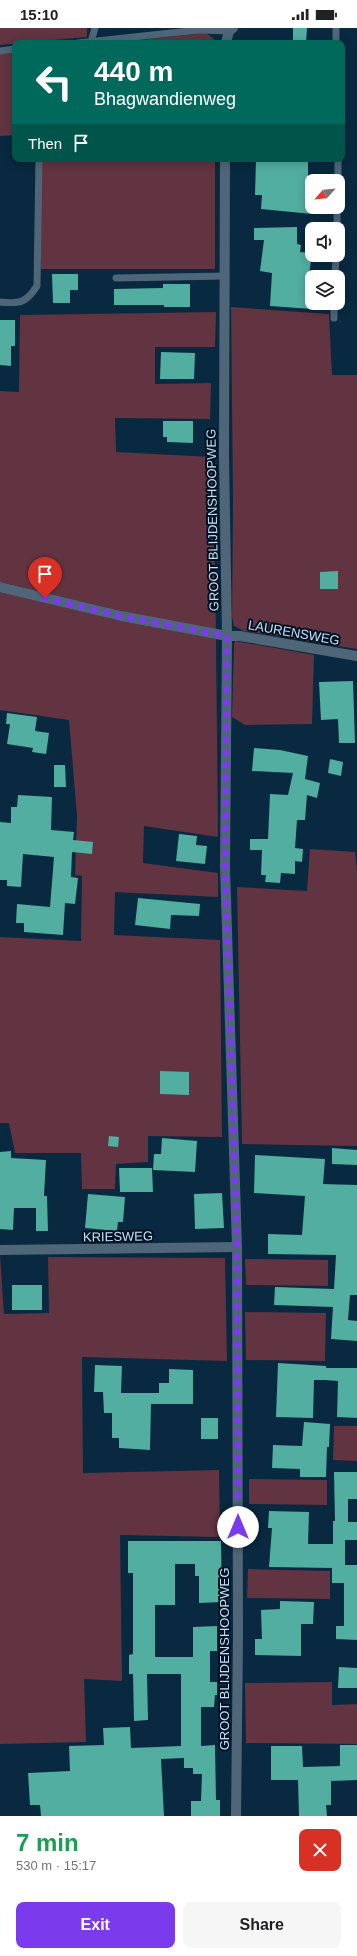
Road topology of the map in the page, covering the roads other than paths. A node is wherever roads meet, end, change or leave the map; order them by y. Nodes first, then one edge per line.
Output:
1 (95, 28) edge
2 (336, 28) edge
3 (231, 30) edge
4 (92, 40) edge
5 (109, 40) edge
6 (227, 40) edge
7 (336, 40) edge
8 (12, 49) edge
9 (0, 51) edge
10 (39, 162) edge
11 (225, 162) edge
12 (338, 162) edge
13 (338, 174) edge
14 (224, 276) junction
15 (116, 278) dead end
16 (0, 302) edge
17 (334, 310) edge
18 (334, 318) dead end
19 (0, 587) edge
20 (227, 636) junction
21 (357, 656) edge
22 (237, 1247) junction
23 (0, 1250) edge
24 (236, 1816) edge

1 - 4 lane
2 - 7 lane
3 - 5 lane
3 - 6 street
8 - 9 lane
10 - 16 lane
11 - 14 street, GROOT BLIJDENSHOOPWEG
12 - 13 lane
14 - 15 lane
14 - 20 street, GROOT BLIJDENSHOOPWEG
17 - 18 lane
19 - 20 street, LAURENSWEG
20 - 21 street, LAURENSWEG
20 - 22 street, GROOT BLIJDENSHOOPWEG
22 - 23 street, KRIESWEG
22 - 24 street, GROOT BLIJDENSHOOPWEG

